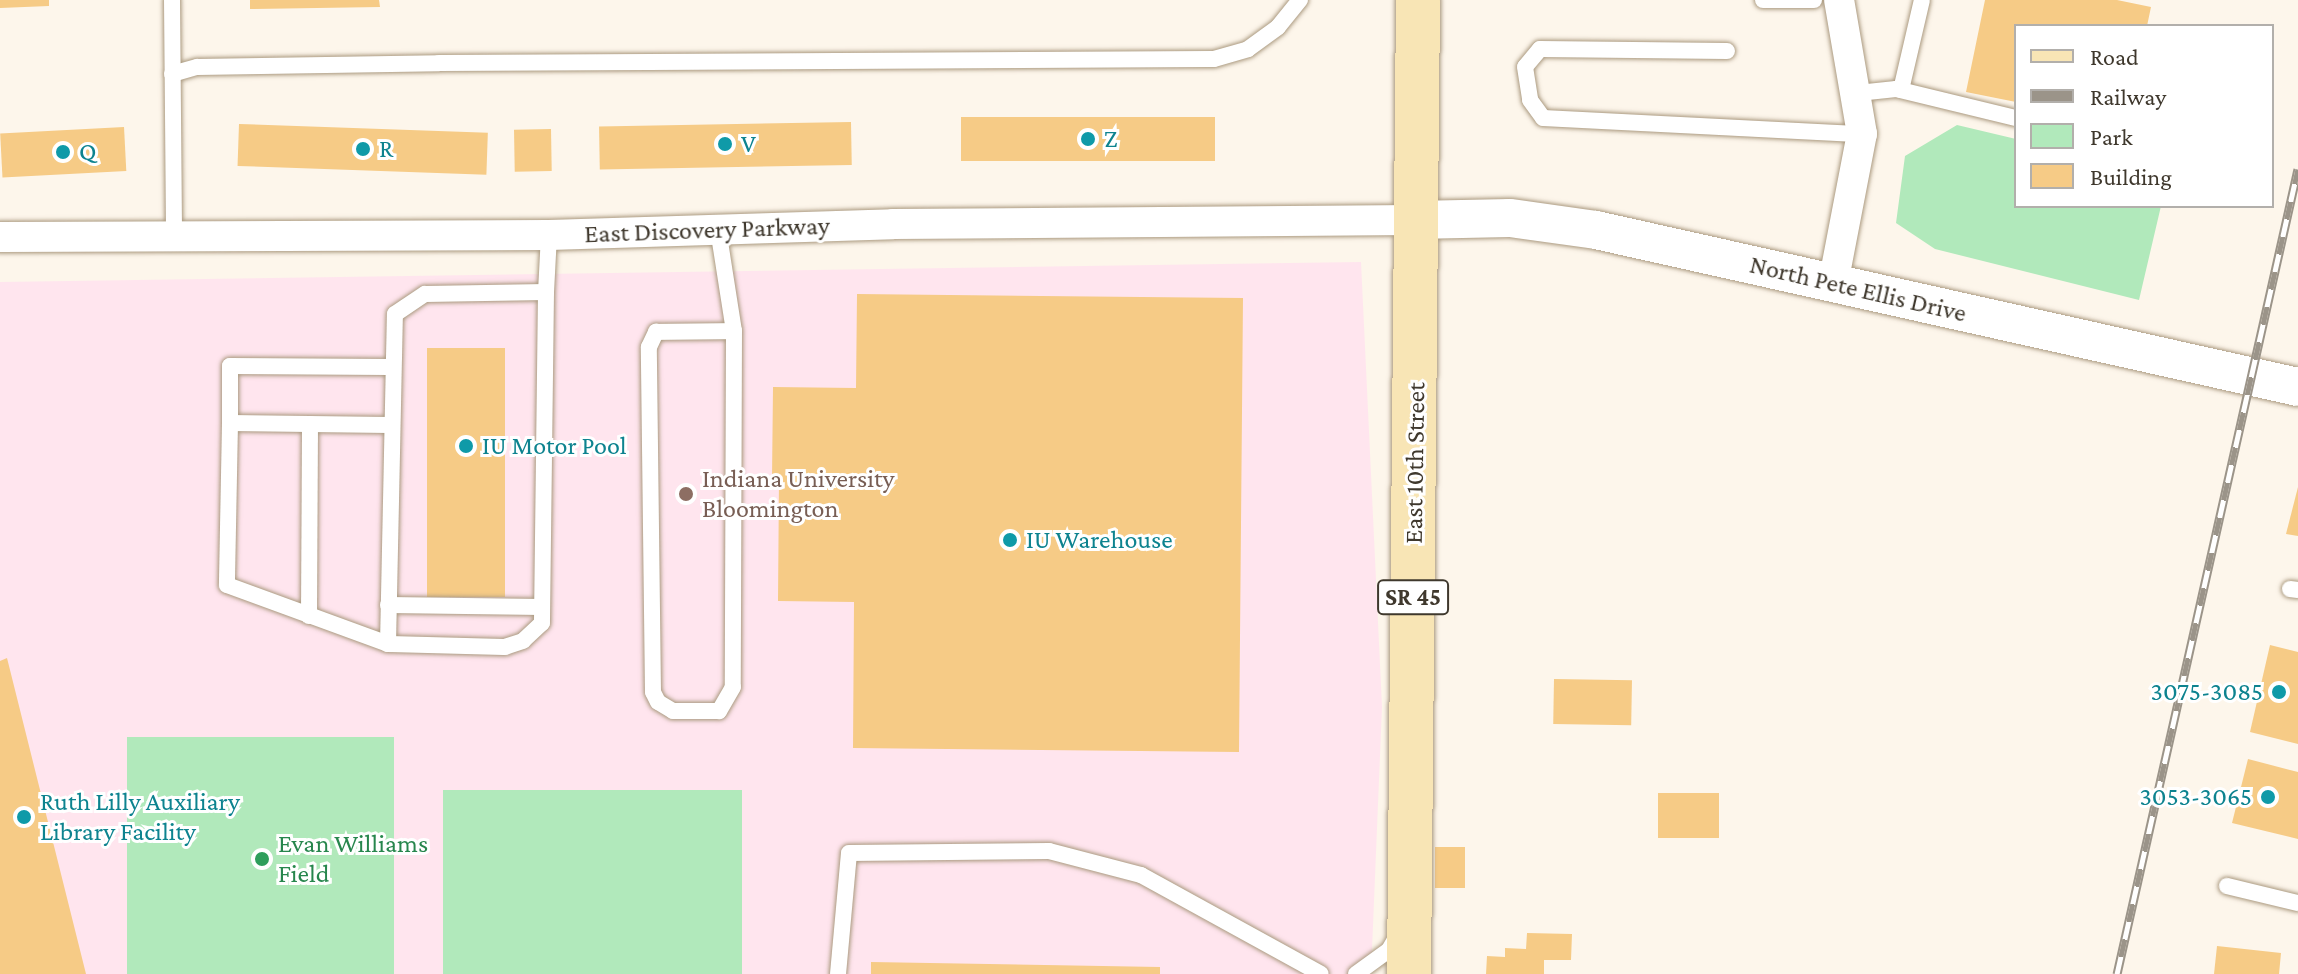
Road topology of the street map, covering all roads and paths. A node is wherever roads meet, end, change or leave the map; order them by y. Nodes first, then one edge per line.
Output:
1 (172, 0) edge
2 (1300, 0) edge
3 (1418, 0) edge
4 (1763, 0) edge
5 (1814, 0) edge
6 (1839, 0) edge
7 (1922, 0) edge
8 (1727, 51) dead end
9 (172, 74) junction
10 (1901, 90) junction
11 (1858, 93) junction
12 (2014, 118) edge
13 (1862, 134) junction
14 (1414, 220) junction
15 (718, 229) junction
16 (549, 235) junction
17 (0, 237) edge
18 (174, 237) junction
19 (1833, 284) junction
20 (546, 292) junction
21 (734, 331) junction
22 (390, 367) junction
23 (2298, 387) edge
24 (230, 423) junction
25 (310, 424) junction
26 (389, 425) junction
27 (388, 605) junction
28 (542, 607) junction
29 (309, 616) junction
30 (388, 644) junction
31 (2227, 886) dead end
32 (2298, 903) edge
33 (1410, 914) junction
34 (838, 974) edge
35 (1321, 974) edge
36 (1356, 974) edge
37 (1409, 974) edge

1 - 9 lane
2 - 9 lane
3 - 14 main road, East 10th Street / SR 45
4 - 5 lane
6 - 11 street
7 - 10 lane
8 - 13 lane
9 - 18 lane
10 - 11 lane
10 - 12 lane
11 - 13 street
13 - 19 street
14 - 15 street, East Discovery Parkway
14 - 19 street, North Pete Ellis Drive
14 - 33 main road, East 10th Street / SR 45
15 - 16 street, East Discovery Parkway
15 - 21 lane
16 - 18 street, East Discovery Parkway
16 - 20 lane
17 - 18 street, East Discovery Parkway
19 - 23 street, North Pete Ellis Drive
20 - 22 lane
20 - 28 lane
21 - 21 lane
22 - 24 lane
22 - 26 lane
24 - 25 lane
24 - 29 lane
25 - 26 lane
25 - 29 lane
26 - 27 lane
27 - 28 lane
27 - 30 lane
28 - 30 lane
29 - 30 lane
31 - 32 lane
33 - 36 lane
33 - 37 main road, East 10th Street / SR 45
34 - 35 lane

